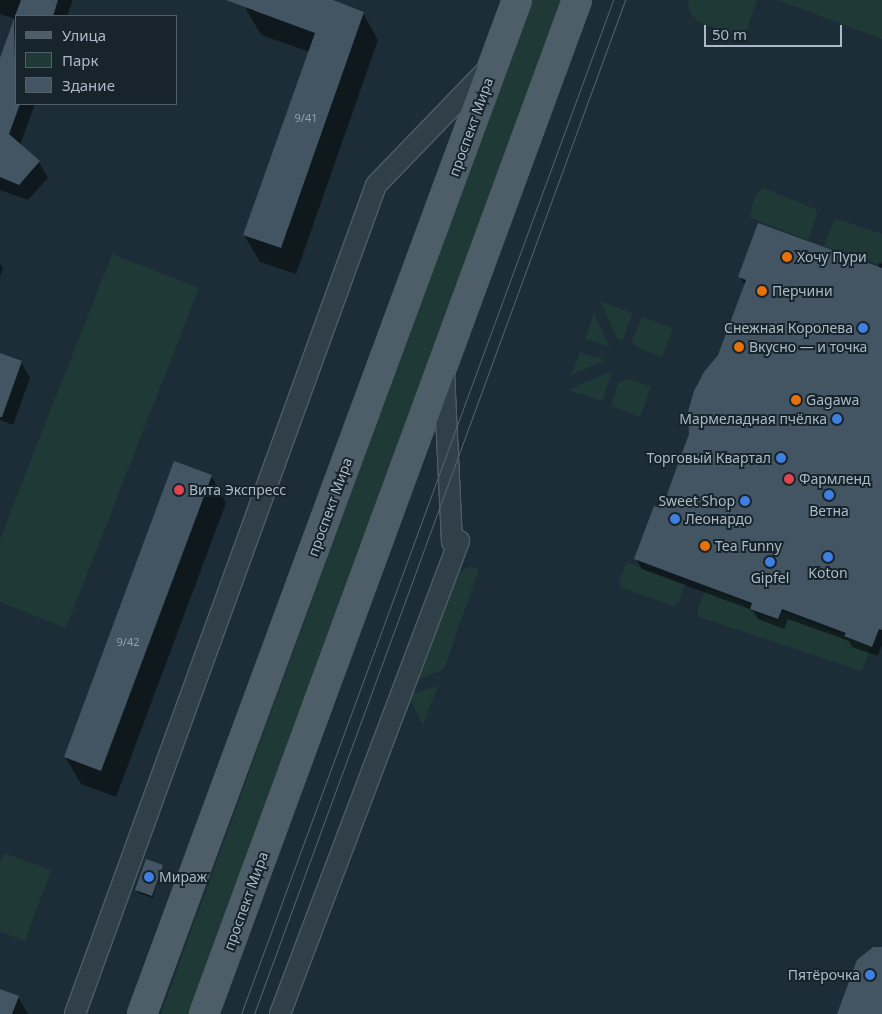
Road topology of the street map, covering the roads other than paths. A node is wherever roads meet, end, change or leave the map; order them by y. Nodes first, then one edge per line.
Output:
1 (517, 0) edge
2 (577, 0) edge
3 (496, 61) junction
4 (444, 364) junction
5 (75, 1014) edge
6 (142, 1014) edge
7 (204, 1014) edge
8 (280, 1014) edge

1 - 3 main road, проспект Мира
2 - 4 main road, проспект Мира
3 - 5 street
3 - 6 main road, проспект Мира
4 - 7 main road, проспект Мира
4 - 8 street

